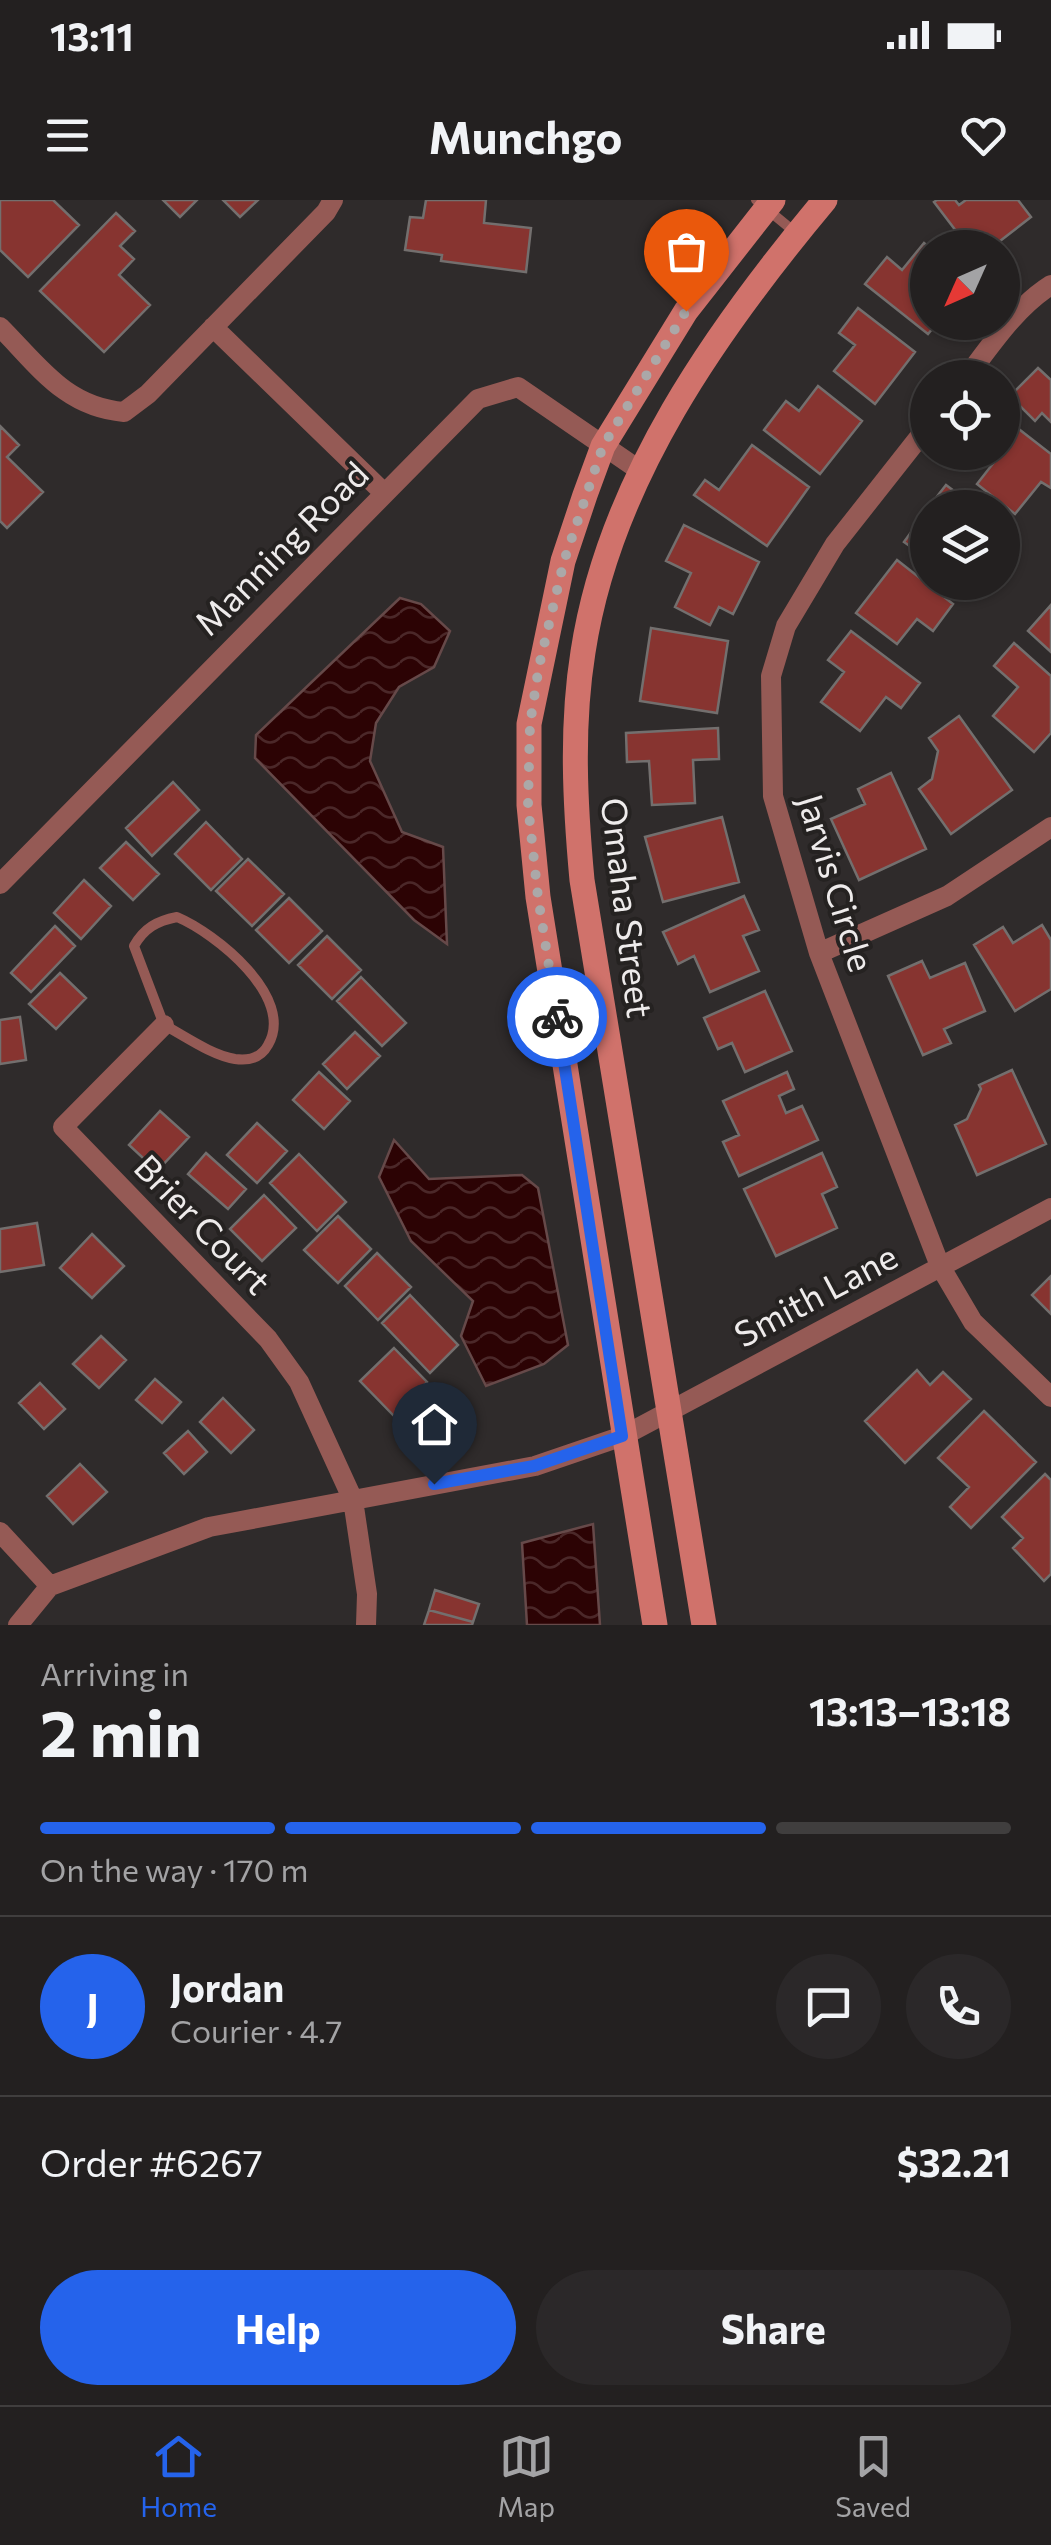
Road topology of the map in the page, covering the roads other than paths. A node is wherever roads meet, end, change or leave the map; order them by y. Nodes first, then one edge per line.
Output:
1 (333, 200) edge
2 (825, 200) edge
3 (765, 203) edge
4 (797, 234) junction
5 (1051, 285) edge
6 (0, 327) edge
7 (213, 327) junction
8 (980, 360) edge
9 (603, 446) junction
10 (910, 449) edge
11 (642, 472) junction
12 (383, 492) junction
13 (1051, 827) edge
14 (0, 884) edge
15 (819, 953) junction
16 (164, 1025) junction
17 (1051, 1208) edge
18 (940, 1266) junction
19 (1051, 1397) edge
20 (668, 1412) junction
21 (622, 1436) junction
22 (352, 1500) junction
23 (0, 1532) edge
24 (50, 1586) junction
25 (18, 1625) edge
26 (366, 1625) edge
27 (655, 1625) edge
28 (704, 1625) edge

1 - 7 street
2 - 4 main road, Omaha Street
3 - 4 lane
3 - 9 main road
4 - 11 main road, Omaha Street
5 - 8 street
6 - 7 street
7 - 12 street
9 - 11 street, Manning Road
9 - 12 street, Manning Road
9 - 21 main road
10 - 15 street, Jarvis Circle
11 - 20 main road, Omaha Street
12 - 14 street, Manning Road
13 - 15 street
15 - 18 street, Jarvis Circle
16 - 16 lane
16 - 22 street, Brier Court
17 - 18 street
18 - 19 street, Smith Lane
18 - 20 street, Smith Lane
20 - 21 street, Smith Lane
20 - 28 main road, Omaha Street
21 - 22 street, Smith Lane
21 - 27 main road
22 - 24 street, Smith Lane
22 - 26 street
23 - 24 street
24 - 25 street

